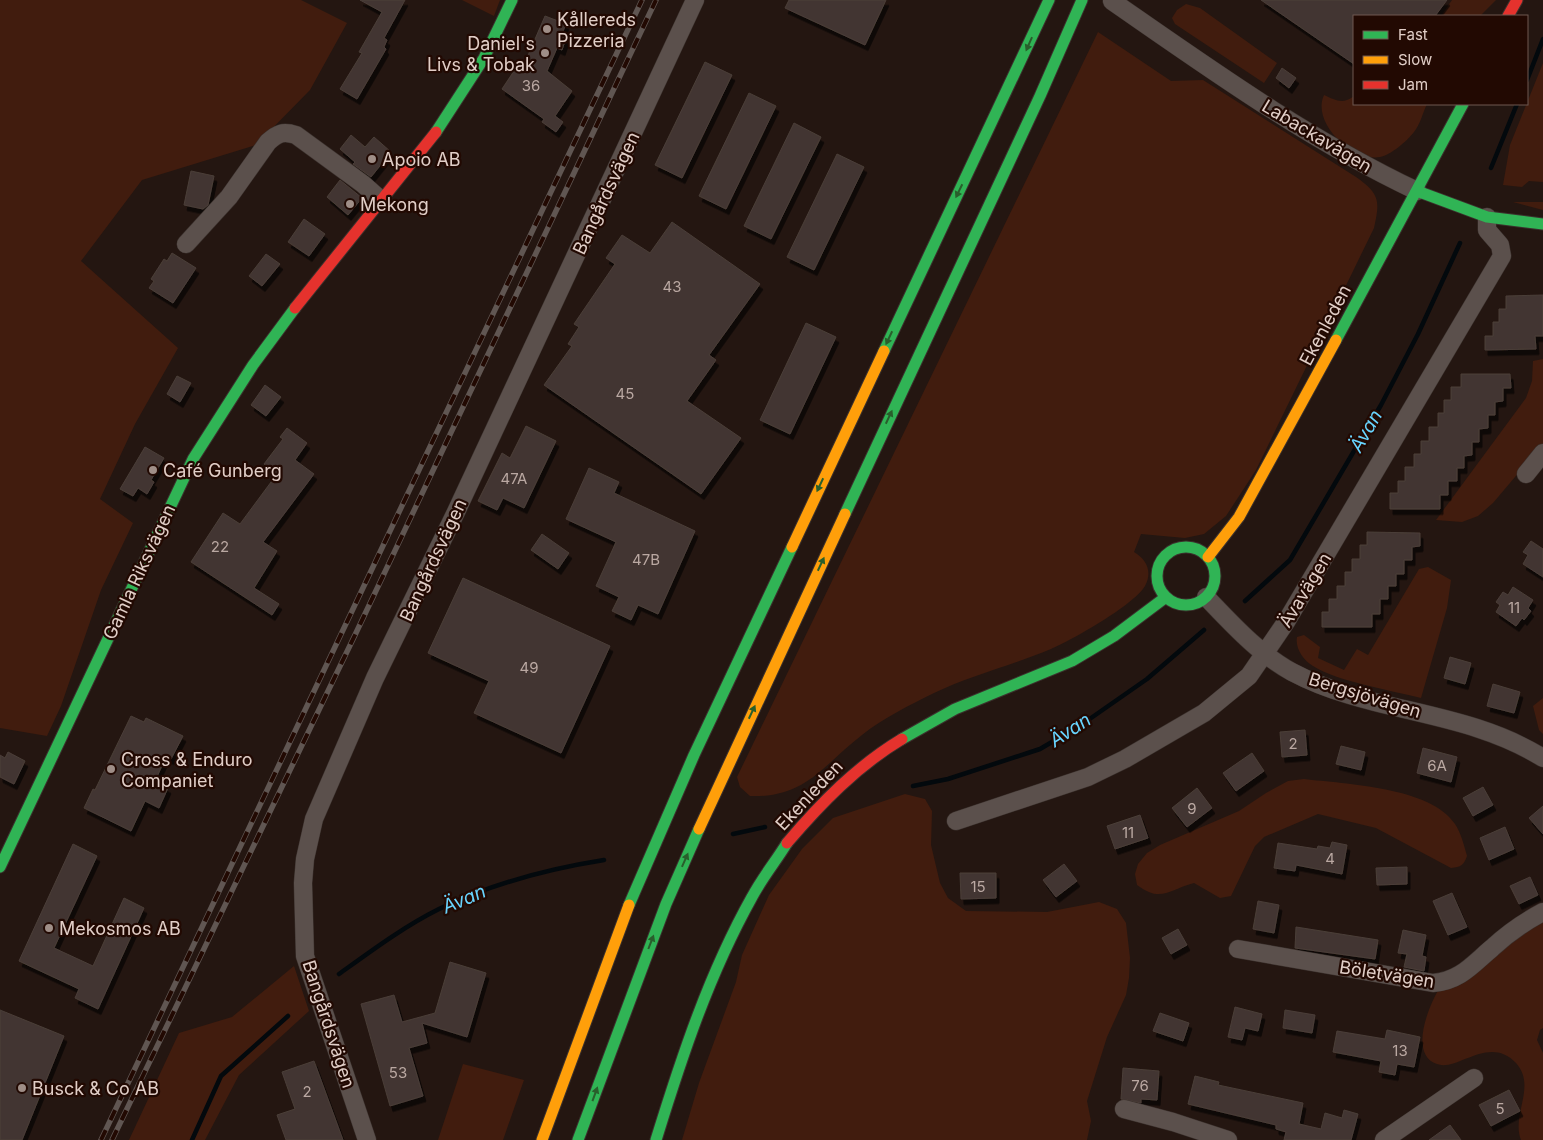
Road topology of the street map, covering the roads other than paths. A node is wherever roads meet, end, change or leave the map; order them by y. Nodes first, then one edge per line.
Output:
1 (512, 0) edge
2 (694, 0) edge
3 (1049, 0) edge
4 (1082, 0) edge
5 (1112, 0) edge
6 (1517, 0) edge
7 (1509, 15) edge
8 (1462, 105) edge
9 (1417, 191) junction
10 (382, 201) junction
11 (1487, 217) junction
12 (1543, 224) edge
13 (186, 244) dead end
14 (1543, 453) edge
15 (1526, 474) dead end
16 (1208, 557) junction
17 (1166, 597) junction
18 (1206, 597) junction
19 (1265, 654) junction
20 (1543, 758) edge
21 (956, 820) dead end
22 (0, 867) edge
23 (1543, 912) edge
24 (1238, 949) dead end
25 (1474, 1078) dead end
26 (1124, 1110) dead end
27 (367, 1140) edge
28 (542, 1140) edge
29 (578, 1140) edge
30 (656, 1140) edge
31 (1228, 1140) edge
32 (1384, 1140) edge

1 - 10 main road, Gamla Riksvägen
2 - 27 street, Bangårdsvägen
3 -> 28 main road
29 -> 4 main road
5 - 9 street, Labackavägen
6 - 7 main road
8 - 9 main road, Ekenleden
9 - 11 main road, Labackavägen
9 - 16 main road, Ekenleden
10 - 13 street
10 - 22 main road, Gamla Riksvägen
11 - 12 main road, Labackavägen
11 - 19 street, Ävavägen
14 - 15 street
16 - 17 main road
16 - 18 main road
17 - 18 main road
17 - 30 main road, Ekenleden
18 - 19 street, Bergsjövägen
19 - 20 street, Bergsjövägen
19 - 21 street, Ävavägen
23 - 24 street, Böletvägen
25 - 32 street
26 - 31 street

